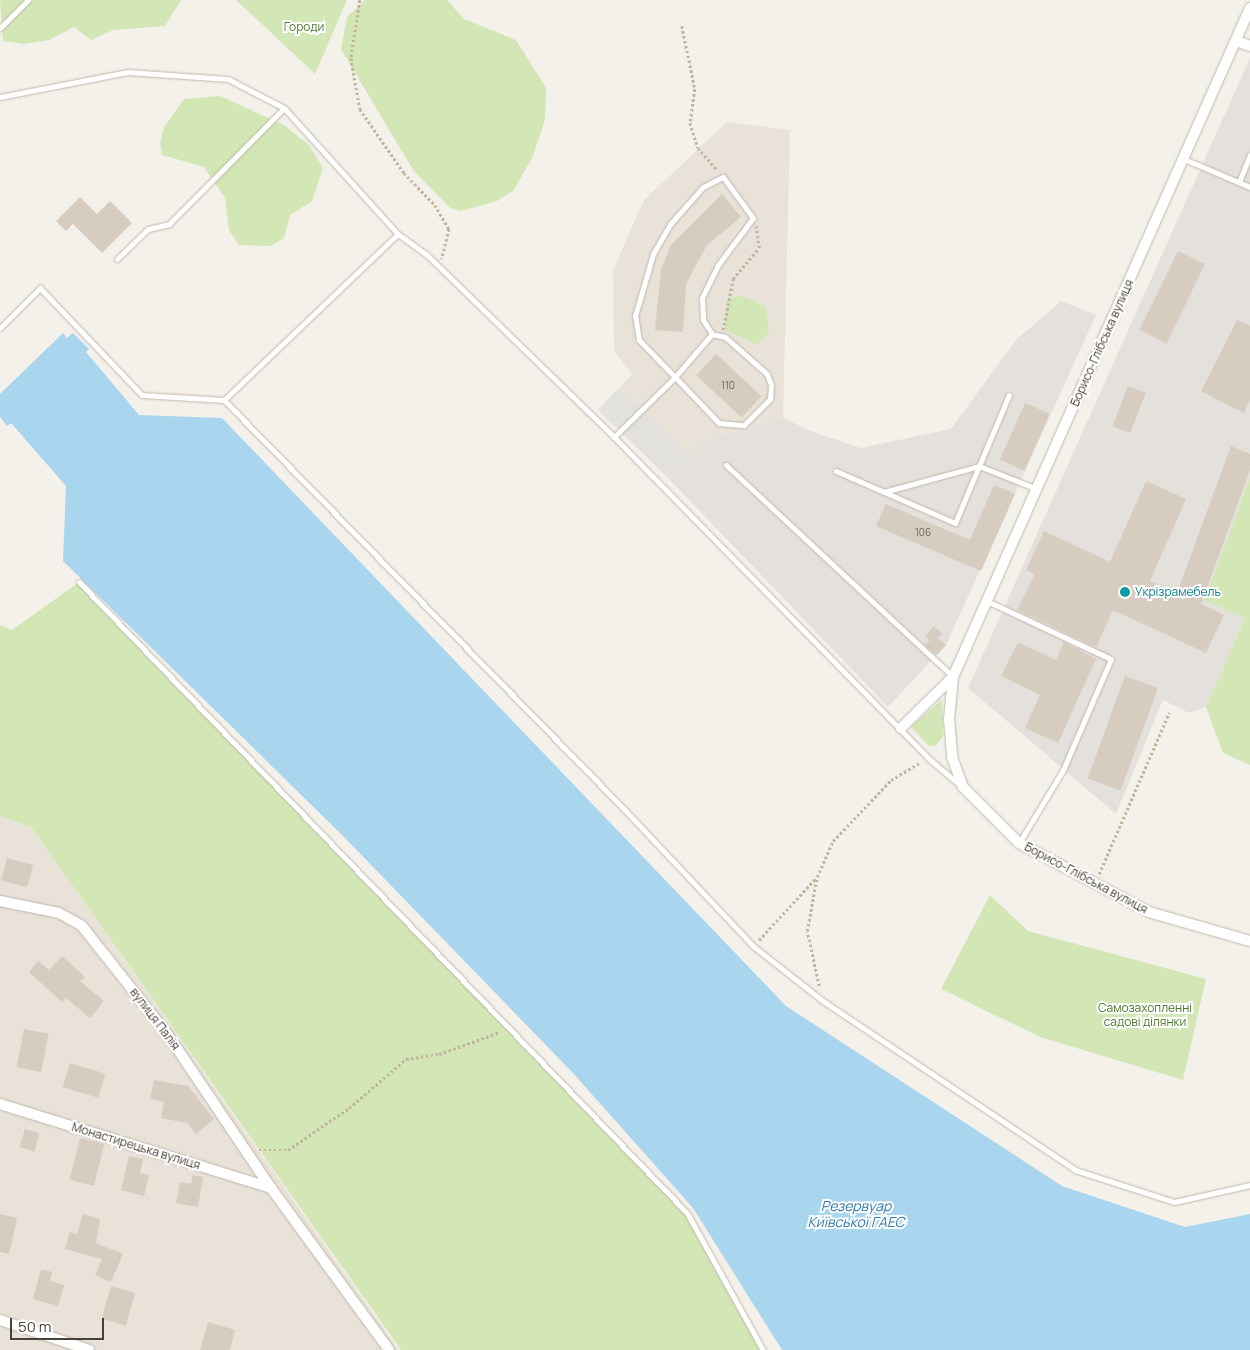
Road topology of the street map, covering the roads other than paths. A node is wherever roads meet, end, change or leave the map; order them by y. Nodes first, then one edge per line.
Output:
1 (28, 0) edge
2 (1250, 8) edge
3 (0, 28) edge
4 (1237, 41) junction
5 (1250, 46) edge
6 (0, 97) edge
7 (284, 108) junction
8 (1250, 155) edge
9 (1184, 159) junction
10 (1239, 182) junction
11 (1250, 187) edge
12 (398, 234) junction
13 (117, 259) dead end
14 (0, 328) edge
15 (712, 334) junction
16 (675, 377) junction
17 (1009, 395) dead end
18 (224, 400) junction
19 (614, 437) junction
20 (726, 465) dead end
21 (979, 466) junction
22 (836, 470) dead end
23 (1037, 489) junction
24 (884, 492) junction
25 (79, 582) dead end
26 (987, 601) junction
27 (953, 677) junction
28 (901, 728) junction
29 (963, 787) junction
30 (1019, 843) junction
31 (0, 900) edge
32 (1250, 941) edge
33 (0, 1104) edge
34 (1250, 1185) edge
35 (271, 1188) junction
36 (0, 1320) edge
37 (89, 1350) edge
38 (389, 1350) edge
39 (763, 1350) edge

1 - 3 lane
2 - 4 street, Борисо-Глібська вулиця
4 - 5 street
4 - 9 street, Борисо-Глібська вулиця
6 - 7 lane
7 - 12 lane
7 - 13 lane
8 - 10 lane
9 - 10 lane
9 - 23 street, Борисо-Глібська вулиця
10 - 11 lane
12 - 18 lane
12 - 19 lane
14 - 18 lane
15 - 16 lane
15 - 16 lane
15 - 16 lane
16 - 19 lane
17 - 21 lane
18 - 34 lane
19 - 28 lane
20 - 27 lane
21 - 23 lane
21 - 24 lane
21 - 24 lane
22 - 24 lane
23 - 26 street, Борисо-Глібська вулиця
25 - 39 lane
26 - 27 street, Борисо-Глібська вулиця
26 - 30 lane
27 - 28 street, Борисо-Глібська вулиця
27 - 29 street, Борисо-Глібська вулиця
28 - 29 lane
29 - 30 street, Борисо-Глібська вулиця
30 - 32 street, Борисо-Глібська вулиця
31 - 35 street, вулиця Палія
33 - 35 street, Монастирецька вулиця
35 - 38 street, вулиця Палія
36 - 37 street

